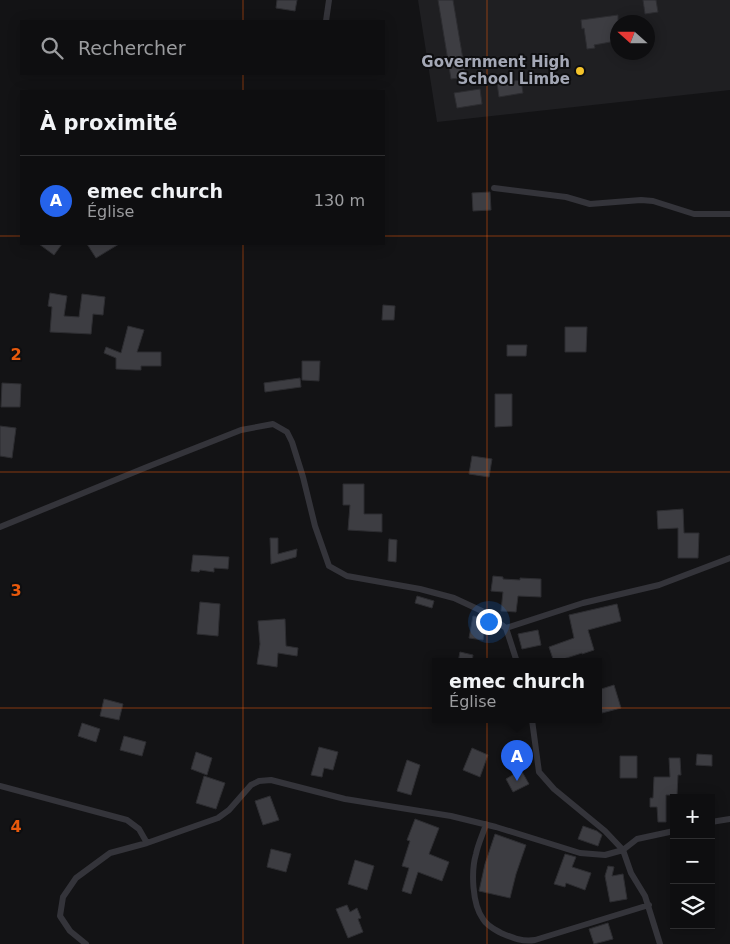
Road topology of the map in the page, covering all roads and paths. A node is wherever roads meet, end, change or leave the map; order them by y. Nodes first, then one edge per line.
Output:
1 (329, 0) edge
2 (326, 20) edge
3 (494, 188) dead end
4 (730, 214) edge
5 (0, 527) edge
6 (730, 558) edge
7 (506, 628) junction
8 (516, 658) edge
9 (532, 723) edge
10 (0, 786) edge
11 (730, 818) edge
12 (715, 821) edge
13 (486, 824) junction
14 (670, 832) edge
15 (147, 843) junction
16 (623, 850) junction
17 (649, 905) junction
18 (86, 944) edge
19 (660, 944) edge

1 - 2 street
3 - 4 street
5 - 7 street
6 - 7 street
7 - 8 street
9 - 16 street
10 - 15 street
11 - 12 street
13 - 15 street
13 - 16 street
13 - 17 street
14 - 16 street
15 - 18 street
16 - 17 street
17 - 19 street

